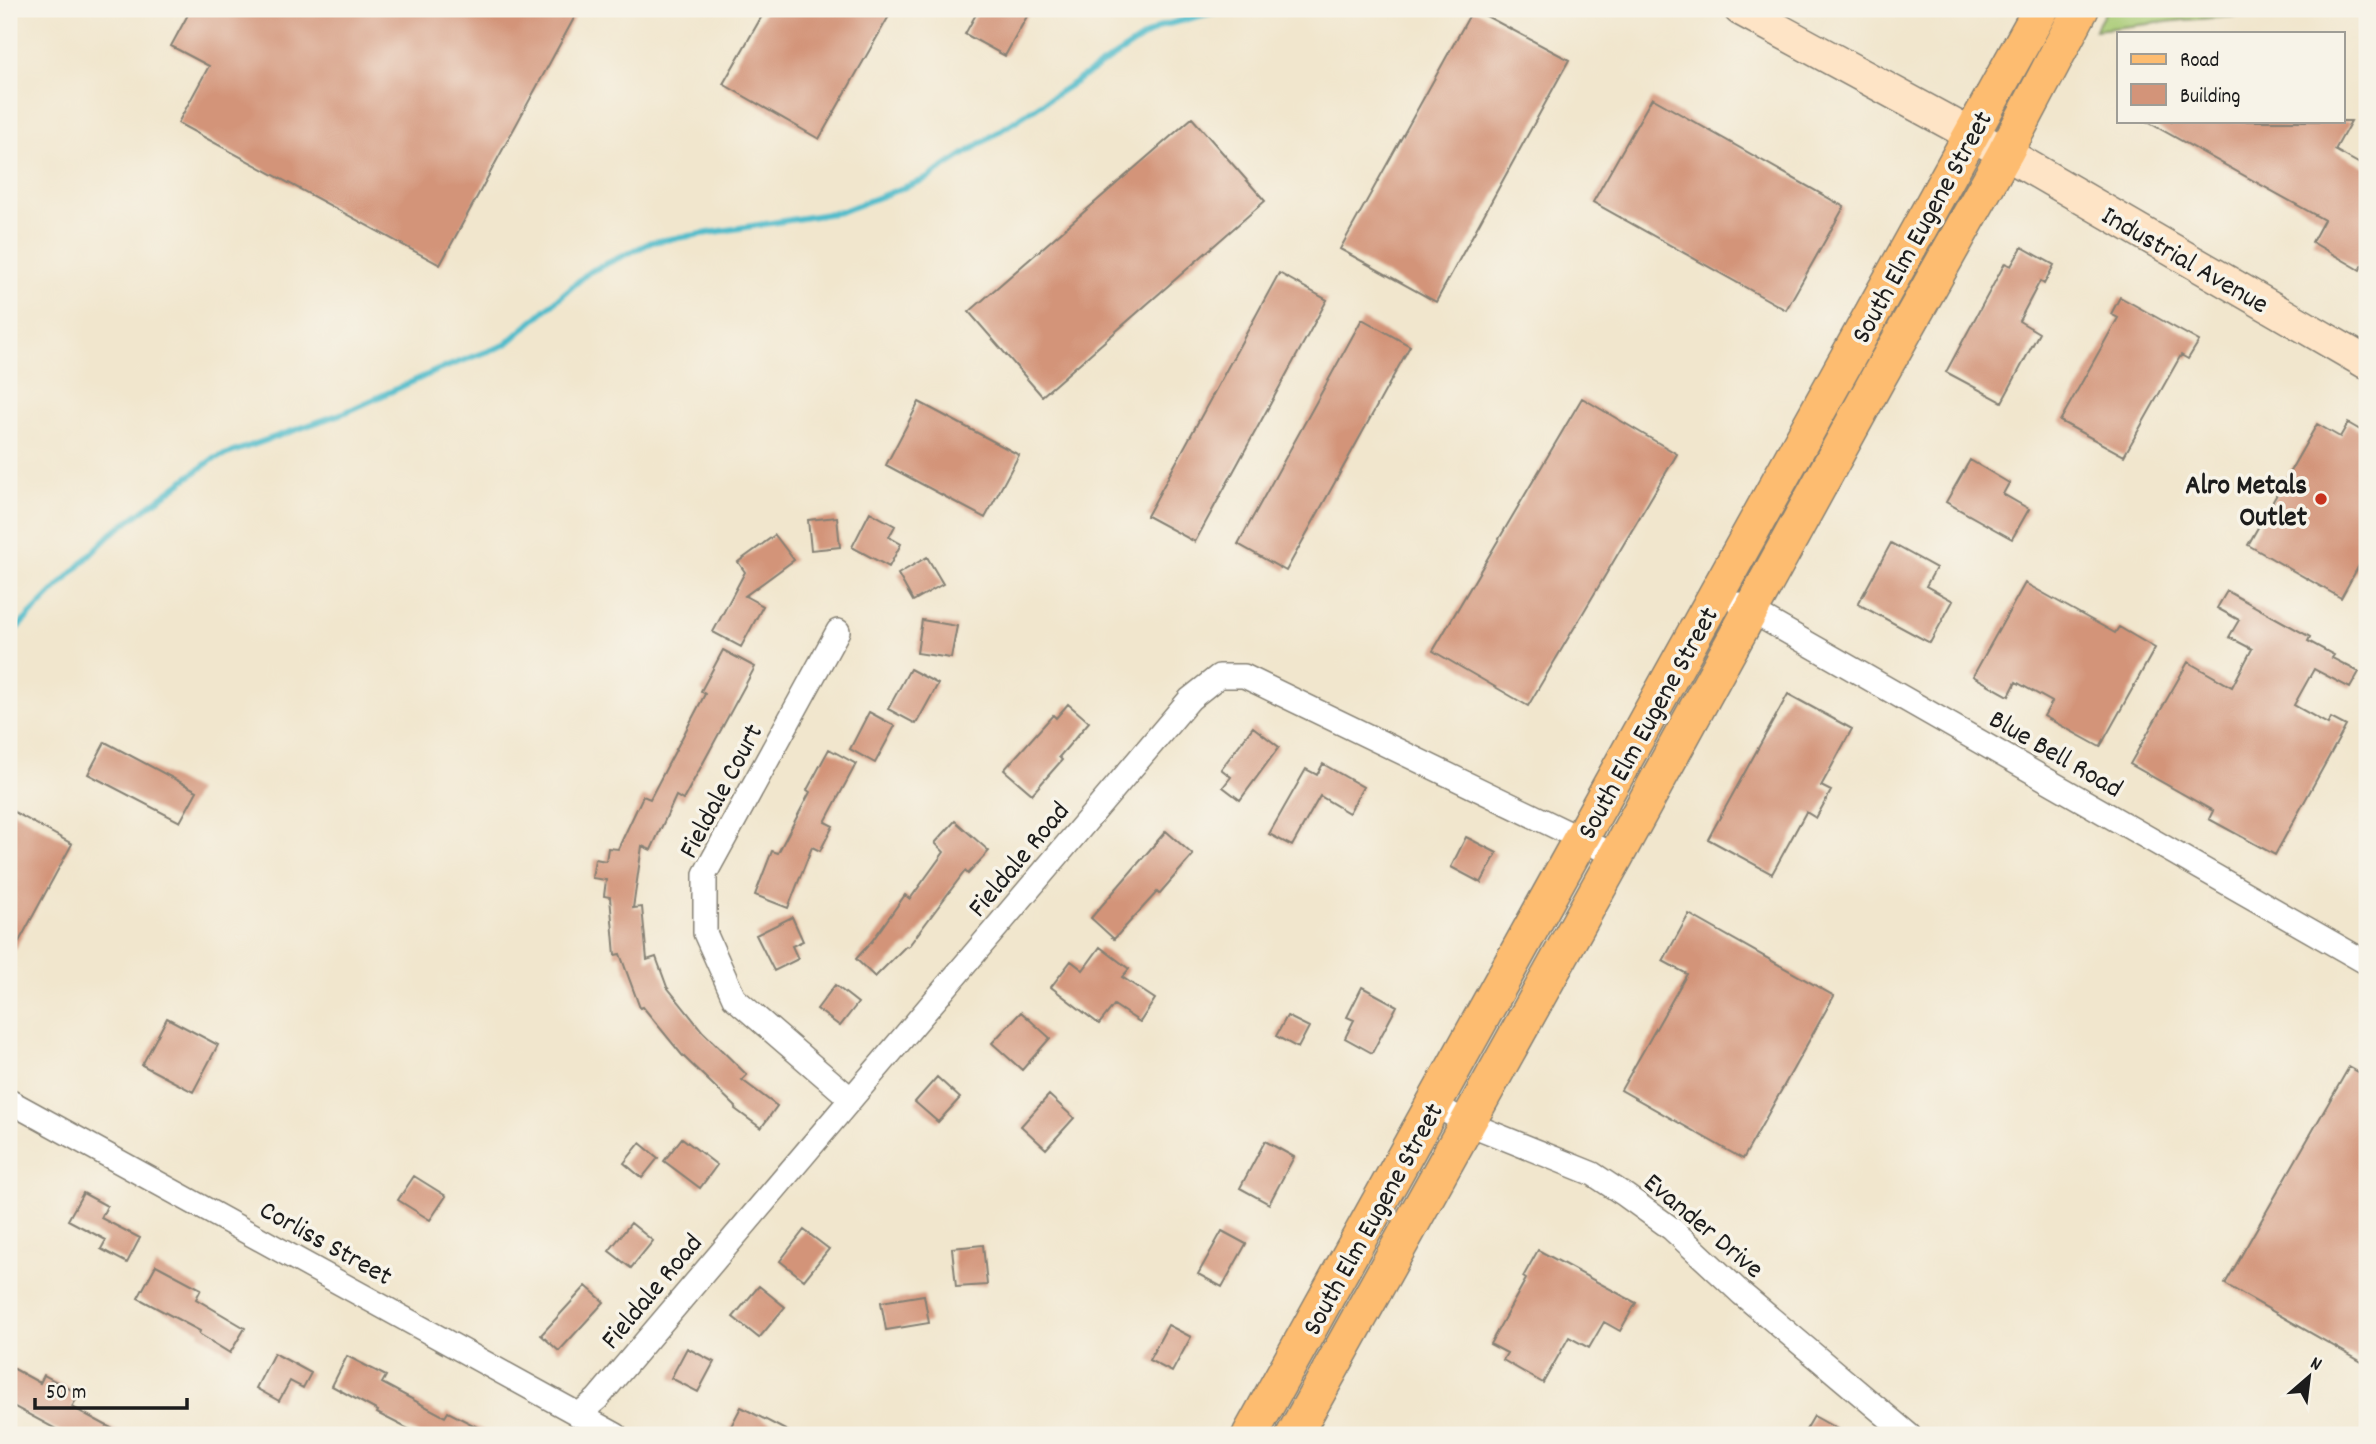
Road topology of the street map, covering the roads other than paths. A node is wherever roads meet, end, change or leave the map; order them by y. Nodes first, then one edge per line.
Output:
1 (1740, 9) edge
2 (2041, 9) edge
3 (2081, 10) edge
4 (1971, 135) junction
5 (2005, 153) junction
6 (2367, 363) edge
7 (1718, 592) junction
8 (1750, 610) junction
9 (838, 631) dead end
10 (1581, 839) junction
11 (1616, 856) junction
12 (2367, 963) edge
13 (851, 1099) junction
14 (9, 1101) edge
15 (1433, 1104) junction
16 (1467, 1123) junction
17 (578, 1415) junction
18 (616, 1435) edge
19 (1250, 1435) edge
20 (1294, 1435) edge
21 (1909, 1435) edge

1 - 4 main road, Industrial Avenue
2 - 4 main road, South Elm Eugene Street
3 - 5 main road, South Elm Eugene Street
4 - 5 main road, Industrial Avenue
4 - 7 main road, South Elm Eugene Street
5 - 6 main road, Industrial Avenue
5 - 8 main road, South Elm Eugene Street
7 - 8 street, Blue Bell Road
7 - 10 main road, South Elm Eugene Street
8 - 11 main road, South Elm Eugene Street
8 - 12 street, Blue Bell Road
9 - 13 street, Fieldale Court
10 - 11 street, Fieldale Road
10 - 13 street, Fieldale Road
10 - 15 main road, South Elm Eugene Street
11 - 16 main road, South Elm Eugene Street
13 - 17 street, Fieldale Road
14 - 17 street, Corliss Street
15 - 16 street, Evander Drive
15 - 19 main road, South Elm Eugene Street
16 - 20 main road, South Elm Eugene Street
16 - 21 street, Evander Drive
17 - 18 street, Corliss Street

